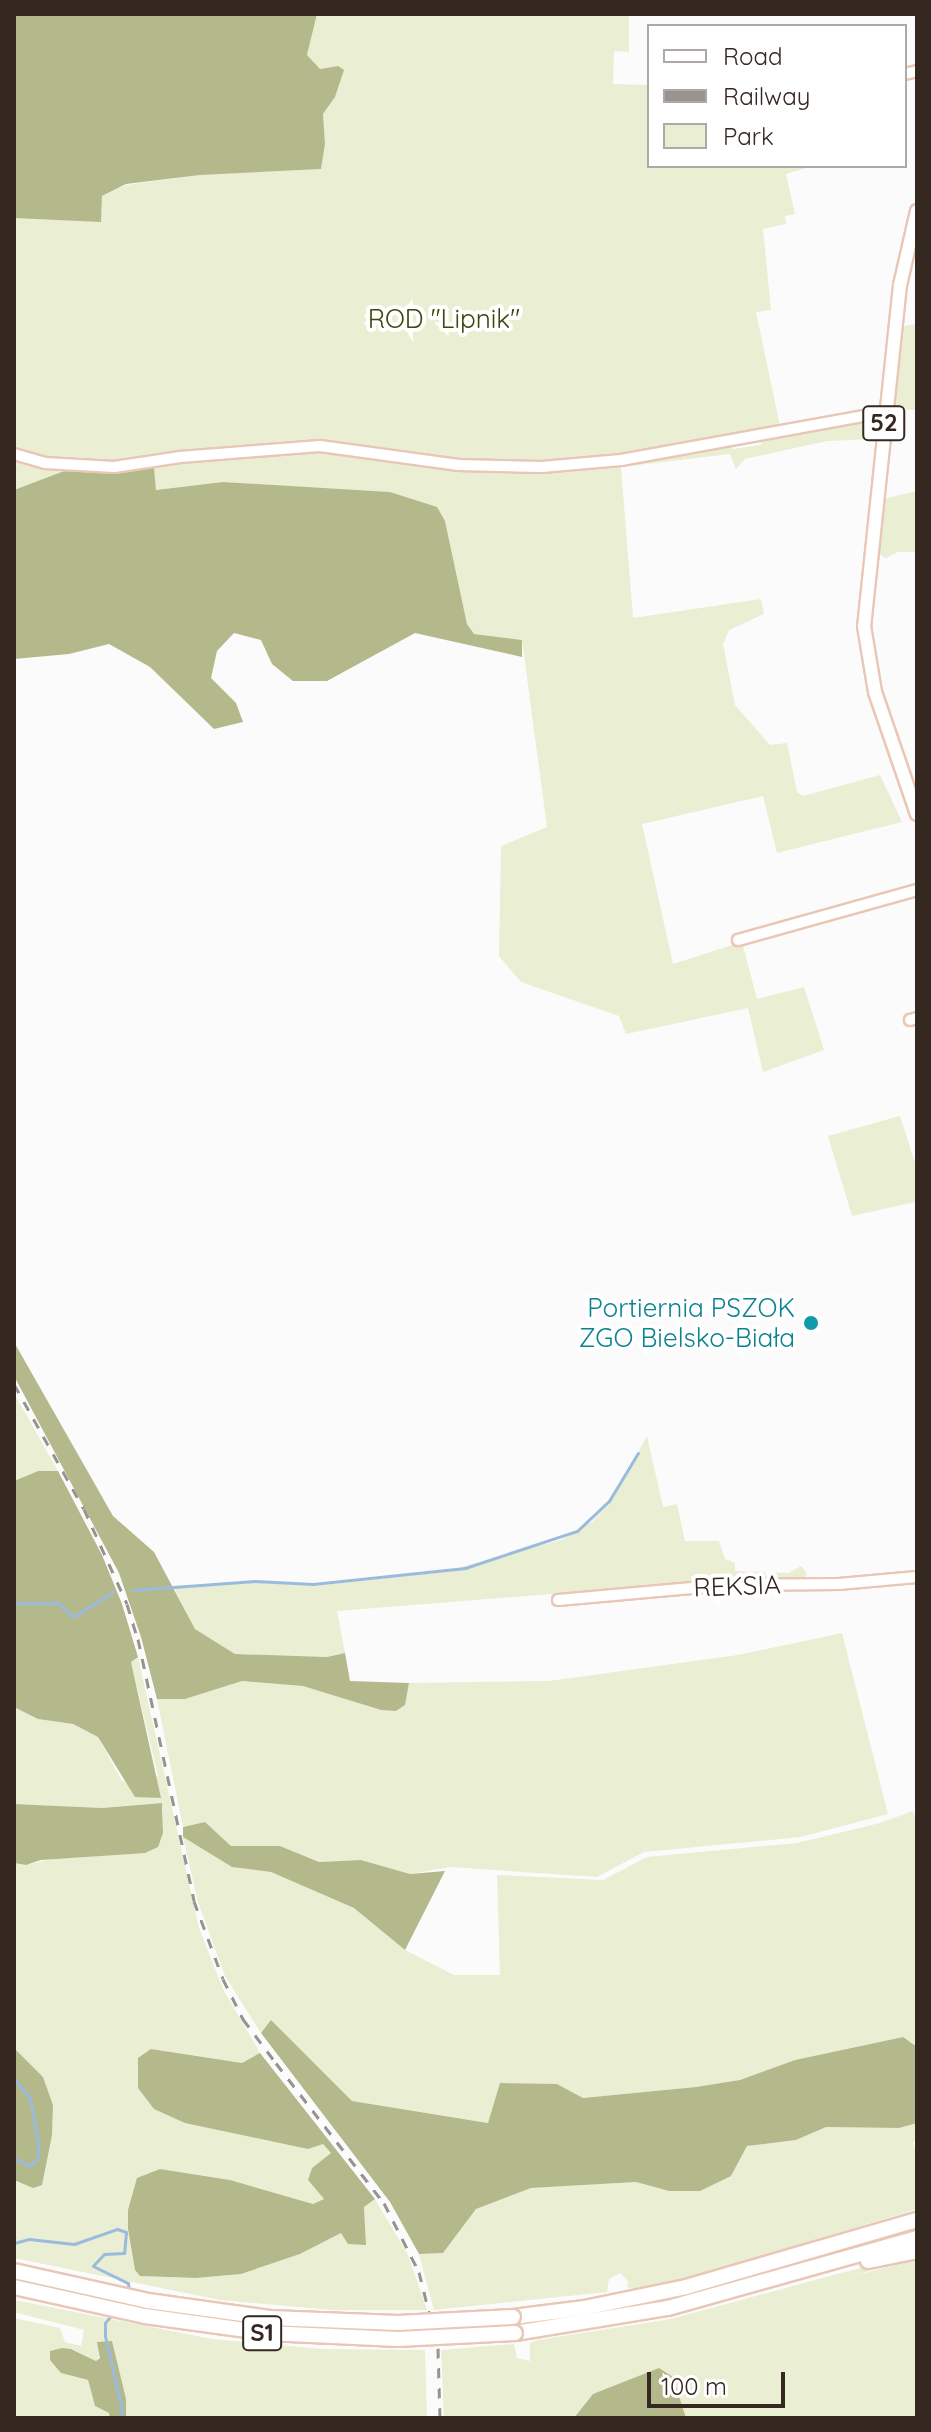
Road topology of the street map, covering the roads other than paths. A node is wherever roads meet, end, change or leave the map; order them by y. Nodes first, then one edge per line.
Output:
1 (917, 211) edge
2 (885, 415) junction
3 (14, 454) edge
4 (917, 814) edge
5 (917, 890) edge
6 (738, 940) dead end
7 (917, 1577) edge
8 (558, 1600) dead end
9 (917, 2220) edge
10 (917, 2238) edge
11 (917, 2251) edge
12 (14, 2271) edge
13 (781, 2279) junction
14 (14, 2287) edge

1 - 2 main road, 52
2 - 3 street
2 - 4 main road, 52
5 - 6 street
7 - 8 street, REKSIA
9 - 12 highway, S1, bridge
10 - 13 highway, S1
11 - 13 highway
13 - 14 highway, S1, bridge

